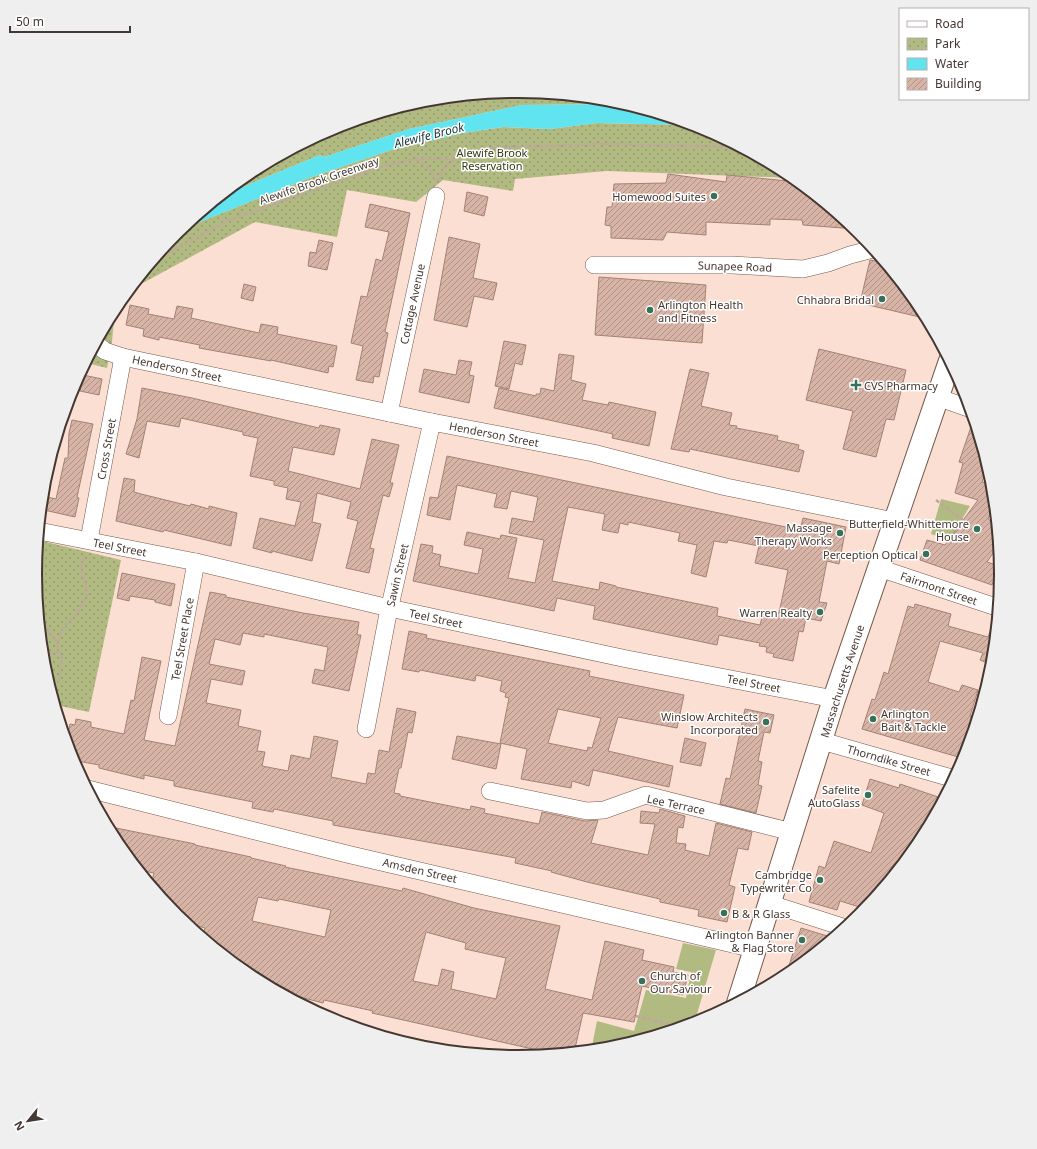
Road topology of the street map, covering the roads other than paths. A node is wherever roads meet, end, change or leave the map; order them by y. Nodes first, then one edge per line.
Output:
1 (436, 196) dead end
2 (867, 250) edge
3 (594, 265) dead end
4 (100, 347) edge
5 (123, 357) junction
6 (948, 368) edge
7 (938, 397) junction
8 (965, 407) edge
9 (389, 413) junction
10 (432, 422) junction
11 (894, 521) junction
12 (44, 533) edge
13 (87, 548) junction
14 (196, 562) junction
15 (880, 568) junction
16 (994, 606) edge
17 (389, 608) junction
18 (834, 699) junction
19 (168, 716) dead end
20 (366, 729) dead end
21 (822, 741) junction
22 (950, 777) edge
23 (94, 790) edge
24 (490, 791) dead end
25 (792, 832) junction
26 (768, 904) junction
27 (840, 926) edge
28 (754, 949) junction
29 (740, 996) edge

1 - 9 street, Cottage Avenue
2 - 3 street, Sunapee Road
4 - 5 street, Henderson Street
5 - 9 street, Henderson Street
5 - 13 street, Cross Street
6 - 7 highway, Massachusetts Avenue
7 - 8 street
7 - 11 highway, Massachusetts Avenue
9 - 10 street, Henderson Street
10 - 11 street, Henderson Street
10 - 17 street, Sawin Street
11 - 15 highway, Massachusetts Avenue
12 - 13 street, Teel Street
13 - 14 street, Teel Street
14 - 17 street, Teel Street
14 - 19 street, Teel Street Place
15 - 16 street, Fairmont Street
15 - 18 highway, Massachusetts Avenue
17 - 18 street, Teel Street
17 - 20 street, Sawin Street
18 - 21 highway, Massachusetts Avenue
21 - 22 street, Thorndike Street
21 - 25 highway, Massachusetts Avenue
23 - 28 street, Amsden Street
24 - 25 street, Lee Terrace
25 - 26 highway, Massachusetts Avenue
26 - 27 street
26 - 28 highway, Massachusetts Avenue
28 - 29 highway, Massachusetts Avenue

